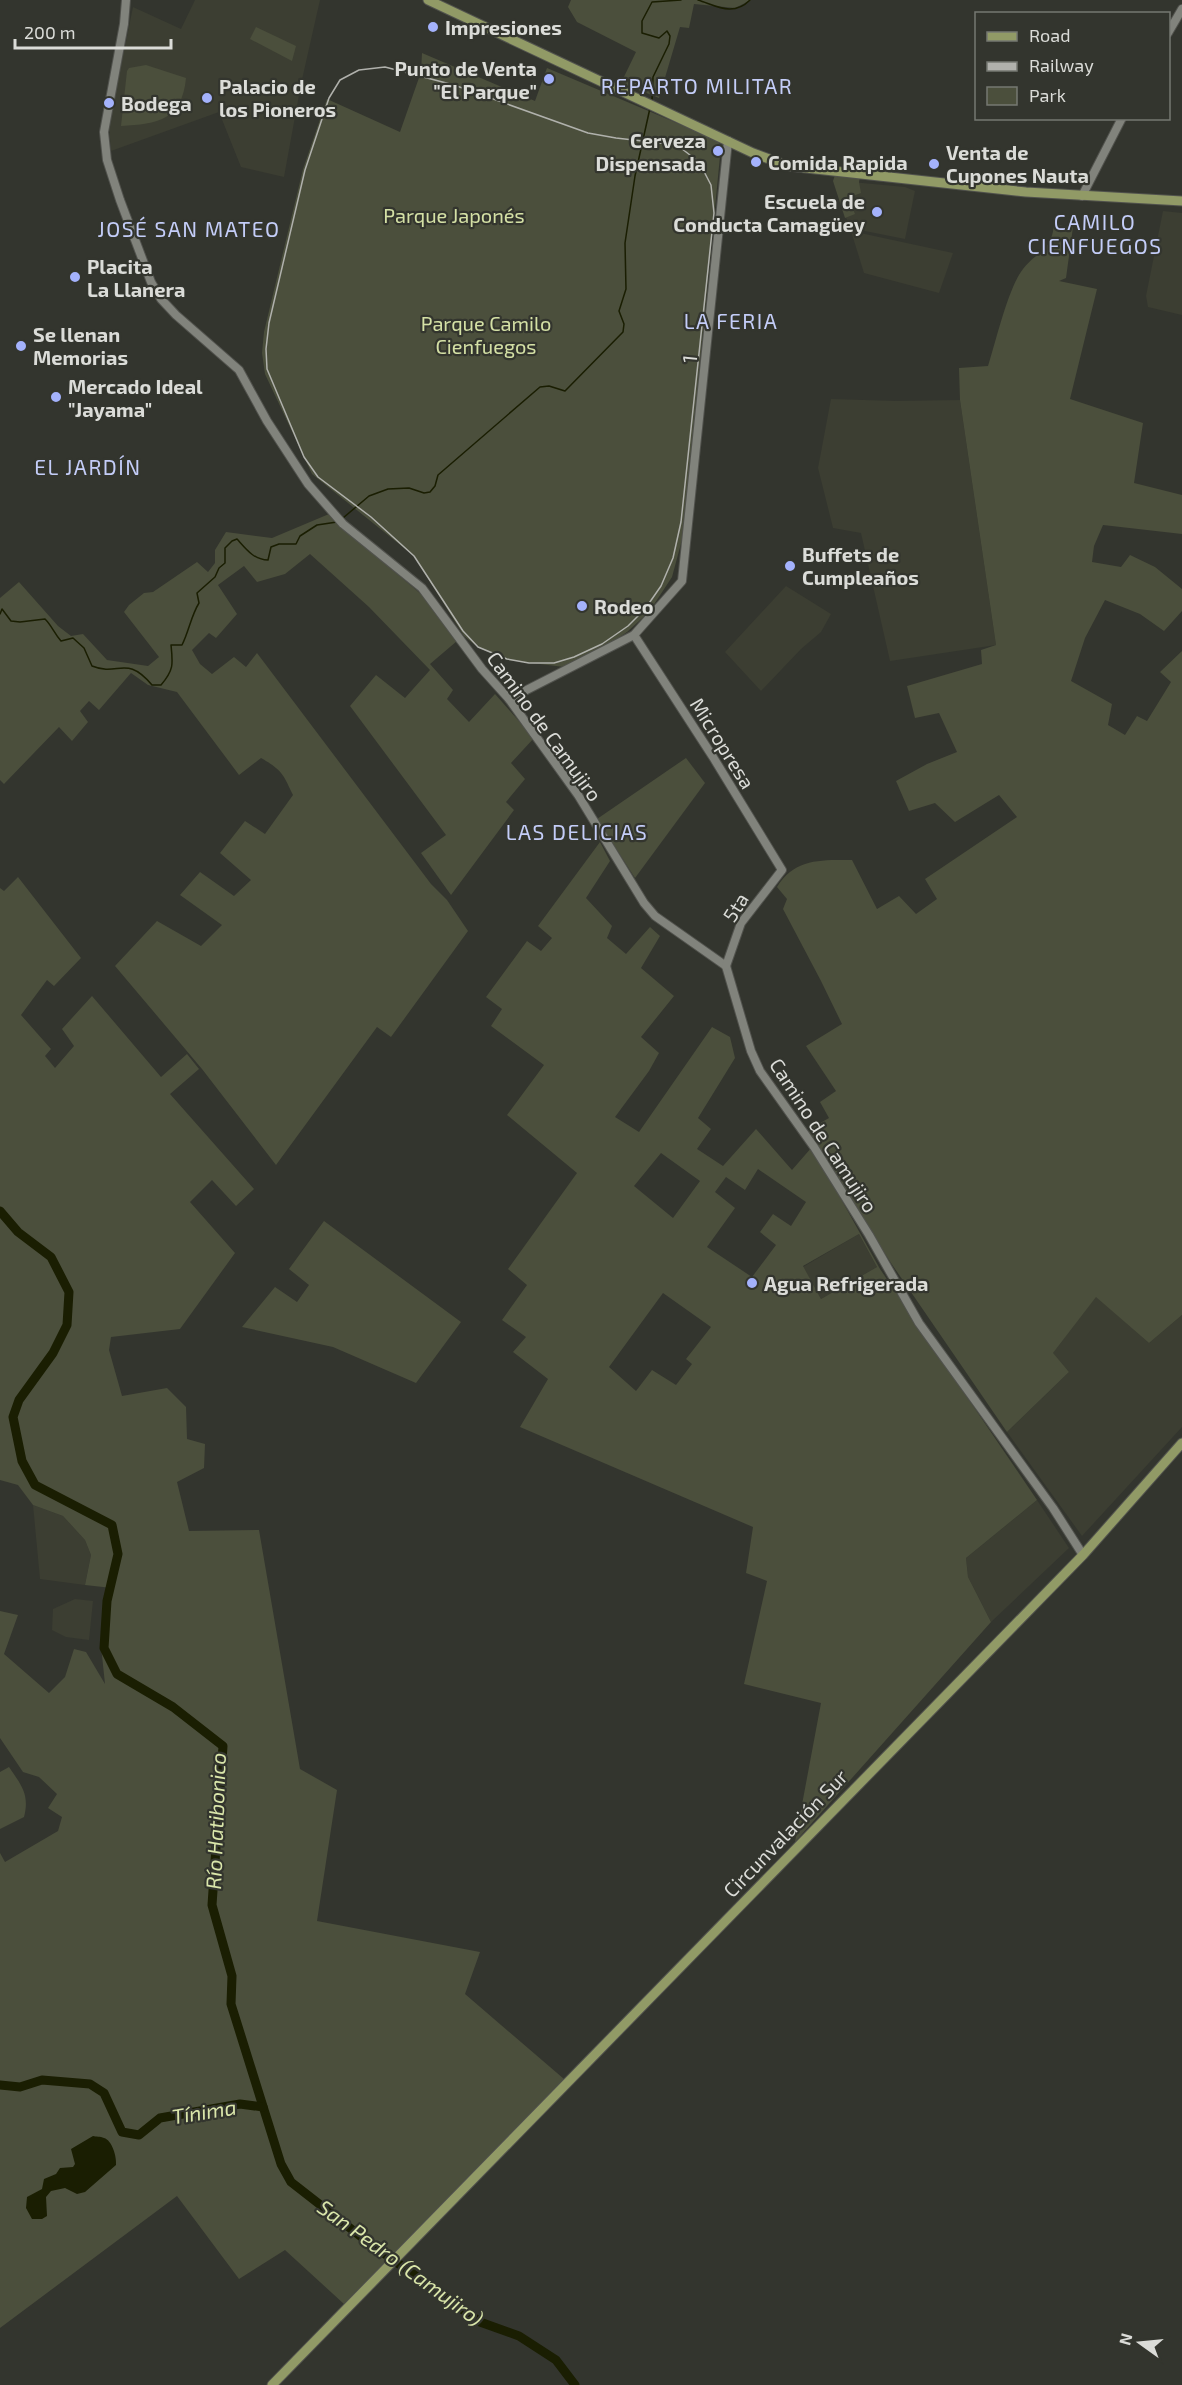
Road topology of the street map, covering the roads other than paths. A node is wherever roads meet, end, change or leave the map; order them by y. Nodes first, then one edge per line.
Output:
1 (126, 0) edge
2 (428, 0) edge
3 (1182, 9) edge
4 (1170, 30) edge
5 (1121, 120) edge
6 (728, 141) junction
7 (1082, 196) junction
8 (1182, 201) edge
9 (634, 635) junction
10 (509, 699) junction
11 (782, 870) joint
12 (726, 966) junction
13 (1182, 1443) edge
14 (1083, 1555) junction
15 (272, 2385) edge

1 - 10 street, Camino de Camujiro
2 - 6 main road
3 - 4 street
5 - 7 street
6 - 7 main road
6 - 9 street, 1
7 - 8 main road
9 - 10 street
9 - 11 street, Micropresa
10 - 12 street, Camino de Camujiro
11 - 12 street, 5ta
12 - 14 street, Camino de Camujiro
13 - 14 main road, Circunvalación Sur
14 - 15 main road, Circunvalación Sur

